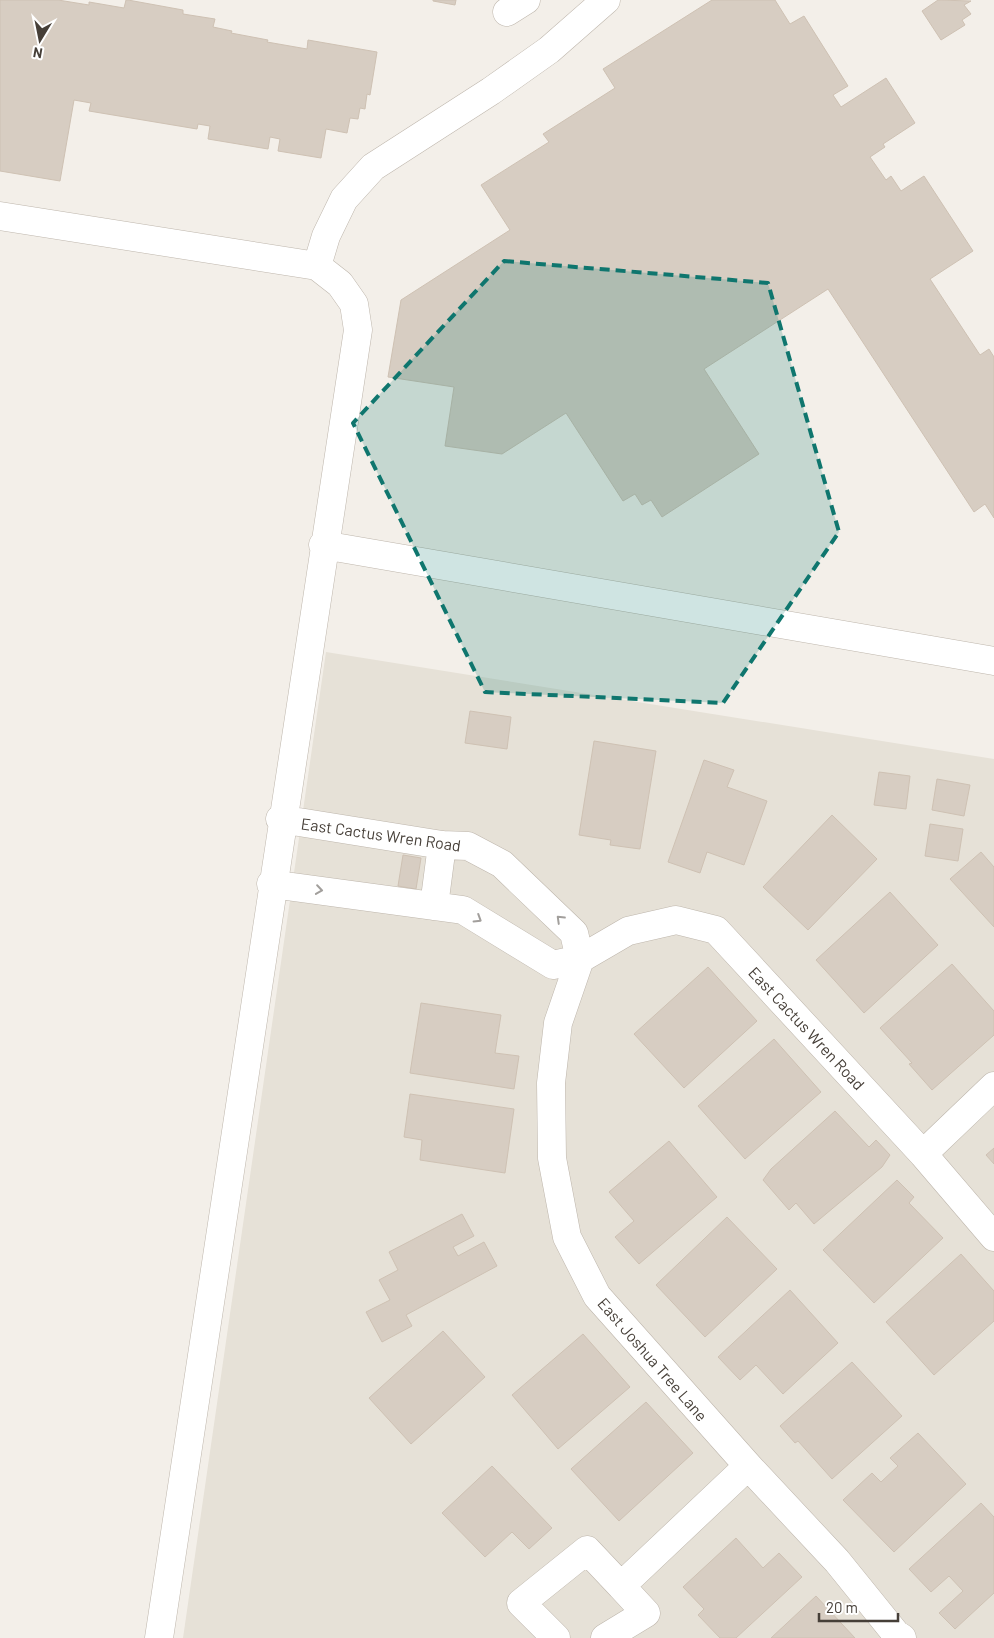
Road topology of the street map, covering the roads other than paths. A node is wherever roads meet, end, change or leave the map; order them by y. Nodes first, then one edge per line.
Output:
1 (606, 0) edge
2 (0, 216) edge
3 (317, 266) junction
4 (323, 545) junction
5 (994, 661) edge
6 (280, 819) junction
7 (442, 846) junction
8 (271, 884) junction
9 (434, 906) junction
10 (580, 959) junction
11 (994, 1086) edge
12 (923, 1154) junction
13 (994, 1237) edge
14 (748, 1466) junction
15 (621, 1586) junction
16 (159, 1638) edge
17 (556, 1638) edge
18 (606, 1638) edge
19 (902, 1638) edge

1 - 3 street
2 - 3 street
3 - 4 street
4 - 5 street
4 - 6 street
6 - 7 street, East Cactus Wren Road
6 - 8 street
7 - 9 street
10 -> 7 street, East Cactus Wren Road
8 -> 9 street, East Cactus Wren Road
8 - 16 street
9 -> 10 street, East Cactus Wren Road
10 - 12 street, East Cactus Wren Road
10 - 14 street, East Joshua Tree Lane
11 - 12 street
12 - 13 street, East Cactus Wren Road
14 - 15 street
14 - 19 street, East Joshua Tree Lane
15 - 17 street
15 - 18 street

